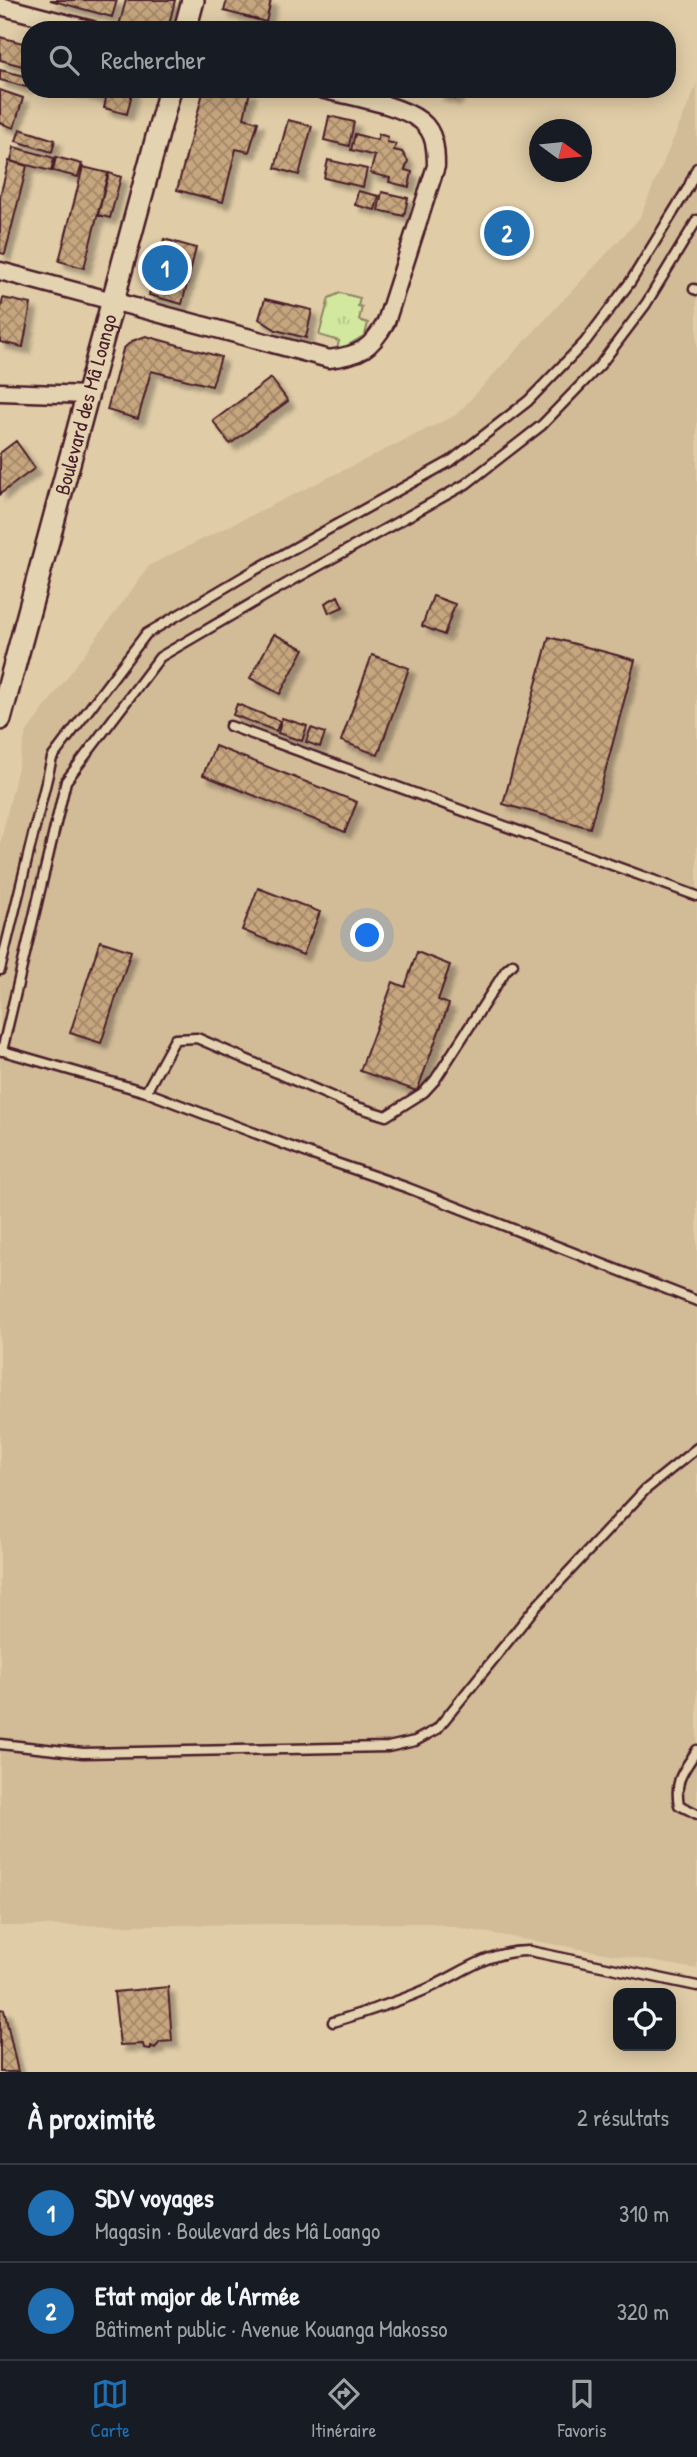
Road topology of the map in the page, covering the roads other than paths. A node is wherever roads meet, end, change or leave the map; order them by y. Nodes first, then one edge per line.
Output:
1 (193, 0) edge
2 (0, 6) edge
3 (58, 21) edge
4 (187, 21) edge
5 (168, 98) edge
6 (355, 98) edge
7 (697, 168) edge
8 (697, 220) edge
9 (0, 271) edge
10 (113, 300) junction
11 (0, 392) edge
12 (88, 395) junction
13 (0, 719) edge
14 (230, 726) dead end
15 (697, 896) edge
16 (513, 964) dead end
17 (0, 971) edge
18 (1, 1051) edge
19 (146, 1092) junction
20 (697, 1301) edge
21 (697, 1448) edge
22 (0, 1744) edge
23 (697, 1750) edge
24 (697, 1814) edge
25 (697, 1986) edge
26 (333, 2022) dead end

1 - 4 street
2 - 3 street
5 - 10 street, Boulevard des Mâ Loango
6 - 10 street
7 - 17 lane
8 - 18 lane
9 - 10 street
10 - 12 street, Boulevard des Mâ Loango
11 - 12 street
12 - 13 street, Boulevard des Mâ Loango
14 - 15 lane
16 - 19 lane
18 - 19 lane
19 - 20 lane
21 - 22 lane
23 - 24 lane
25 - 26 lane

